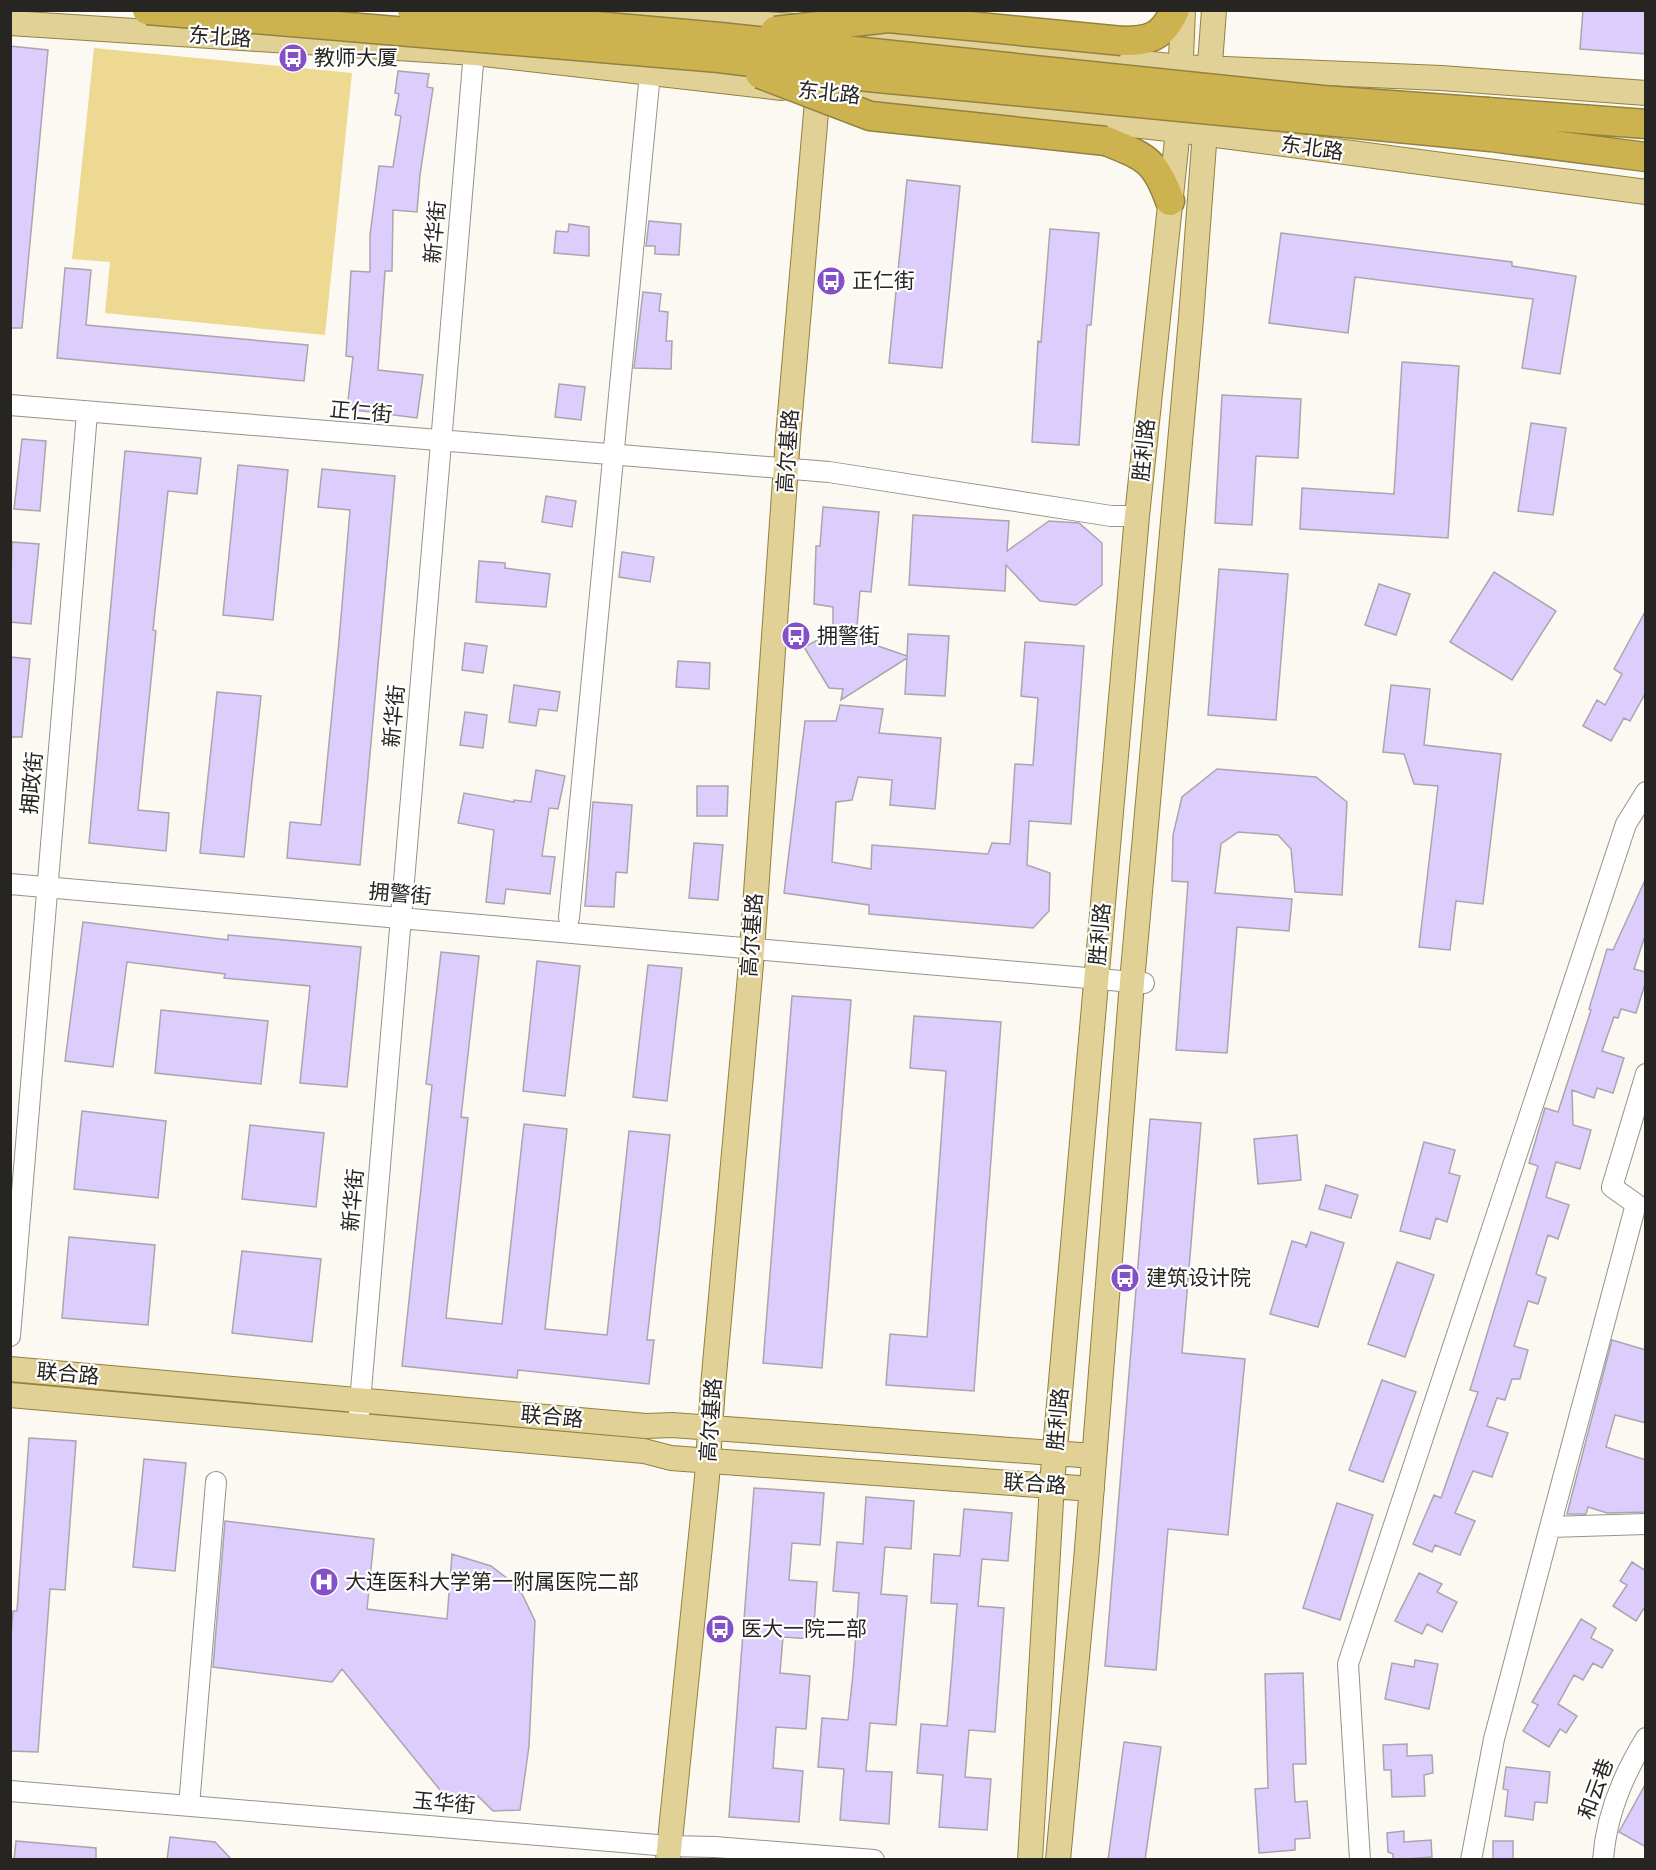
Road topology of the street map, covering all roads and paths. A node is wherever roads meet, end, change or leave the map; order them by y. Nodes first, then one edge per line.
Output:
1 (147, 10) edge
2 (412, 10) edge
3 (477, 10) edge
4 (571, 10) edge
5 (1175, 10) edge
6 (1183, 10) edge
7 (1214, 10) edge
8 (651, 14) edge
9 (824, 19) edge
10 (10, 23) edge
11 (719, 47) junction
12 (475, 53) junction
13 (1179, 67) junction
14 (1209, 68) junction
15 (650, 73) junction
16 (818, 92) junction
17 (1646, 93) edge
18 (1646, 124) edge
19 (1489, 125) junction
20 (1178, 130) junction
21 (1206, 134) junction
22 (1646, 157) edge
23 (1646, 192) edge
24 (1170, 201) junction
25 (10, 405) edge
26 (87, 413) junction
27 (441, 442) junction
28 (615, 455) junction
29 (785, 469) junction
30 (1137, 516) junction
31 (1646, 792) edge
32 (10, 884) edge
33 (48, 888) junction
34 (401, 918) junction
35 (569, 918) dead end
36 (752, 949) junction
37 (1096, 979) junction
38 (1138, 983) junction
39 (1646, 1074) edge
40 (10, 1336) edge
41 (10, 1369) edge
42 (10, 1395) edge
43 (360, 1400) junction
44 (358, 1426) junction
45 (710, 1428) junction
46 (1055, 1453) junction
47 (1094, 1456) junction
48 (708, 1460) junction
49 (216, 1482) dead end
50 (1052, 1484) junction
51 (1092, 1489) junction
52 (1646, 1524) edge
53 (1550, 1527) junction
54 (1646, 1738) edge
55 (10, 1791) edge
56 (189, 1806) junction
57 (668, 1853) edge
58 (874, 1860) edge
59 (1030, 1860) edge
60 (1058, 1860) edge
61 (1360, 1860) edge
62 (1471, 1860) edge
63 (1603, 1860) edge

1 - 11 highway, 东北路, bridge
2 - 11 highway, 东北路, bridge
3 - 12 street, 新华街
4 - 8 main road
5 - 11 highway, bridge
6 - 13 main road, 胜利路
7 - 14 main road, 胜利路
8 - 9 main road
9 - 13 main road
9 - 16 main road, 高尔基路
10 - 12 main road, 东北路
11 - 19 highway, 东北路, bridge
11 - 24 highway, bridge
12 - 15 main road, 东北路
12 - 27 street, 新华街
13 - 14 main road
13 - 20 main road, 胜利路
14 - 17 main road
14 - 21 main road, 胜利路
15 - 16 main road, 东北路
15 - 28 street
16 - 20 main road, 东北路
16 - 29 main road, 高尔基路
18 - 19 highway, 东北路
19 - 22 highway, 东北路
20 - 21 main road, 东北路
20 - 24 main road, 胜利路
21 - 23 main road, 东北路
21 - 38 main road, 胜利路
24 - 30 main road, 胜利路
25 - 26 street, 正仁街
26 - 27 street, 正仁街
26 - 33 street, 拥政街
27 - 28 street, 正仁街
27 - 34 street, 新华街
28 - 29 street, 正仁街
28 - 35 street
29 - 30 street, 正仁街
29 - 36 main road, 高尔基路
30 - 37 main road, 胜利路
31 - 61 street
32 - 33 street, 拥警街
33 - 34 street, 拥警街
33 - 40 street, 拥政街
34 - 36 street, 拥警街
34 - 43 street, 新华街
36 - 37 street, 拥警街
36 - 45 main road, 高尔基路
37 - 38 street, 拥警街
37 - 46 main road, 胜利路
38 - 47 main road, 胜利路
39 - 53 street
41 - 43 main road, 联合路
42 - 44 main road, 联合路
43 - 44 street, 新华街
43 - 45 main road, 联合路
44 - 48 main road, 联合路
45 - 46 main road, 联合路
45 - 48 main road, 高尔基路
46 - 47 main road, 联合路
46 - 50 main road, 胜利路
47 - 51 main road, 胜利路
48 - 50 main road, 联合路
48 - 57 main road, 高尔基路
49 - 56 street
50 - 51 main road, 联合路
50 - 59 main road, 胜利路
51 - 60 main road, 胜利路
52 - 53 street
53 - 62 street
54 - 63 street, 和云巷
55 - 56 street, 玉华街
56 - 57 street, 玉华街
57 - 58 street, 玉华街

